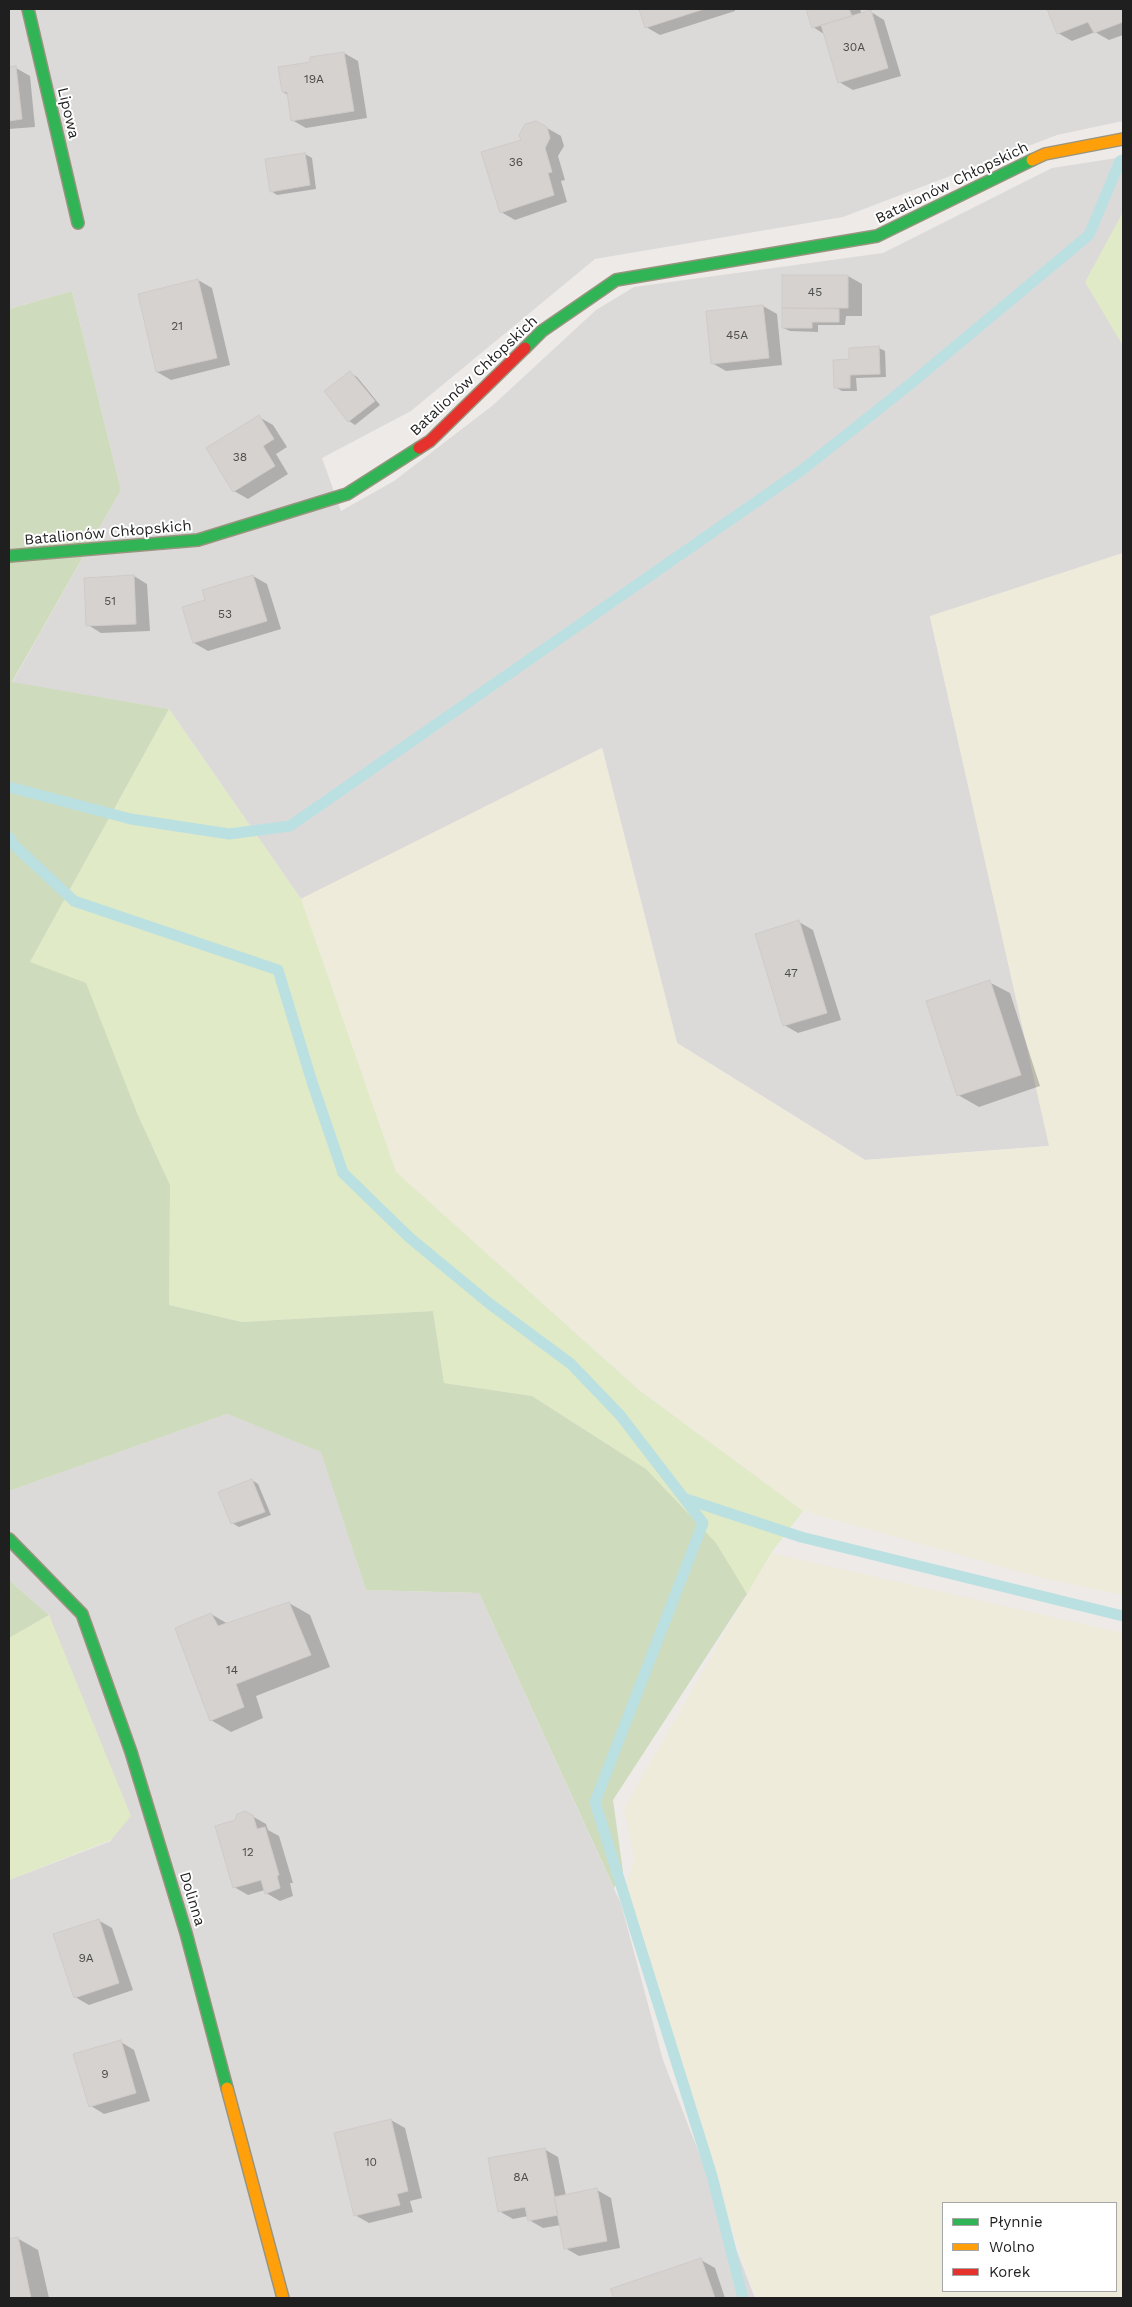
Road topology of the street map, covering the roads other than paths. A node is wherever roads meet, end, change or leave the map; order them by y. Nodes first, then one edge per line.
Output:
1 (28, 9) edge
2 (1123, 139) edge
3 (78, 223) dead end
4 (9, 556) edge
5 (9, 1539) edge
6 (283, 2298) edge

1 - 3 street, Lipowa
2 - 4 street, Batalionów Chłopskich
5 - 6 street, Dolinna

